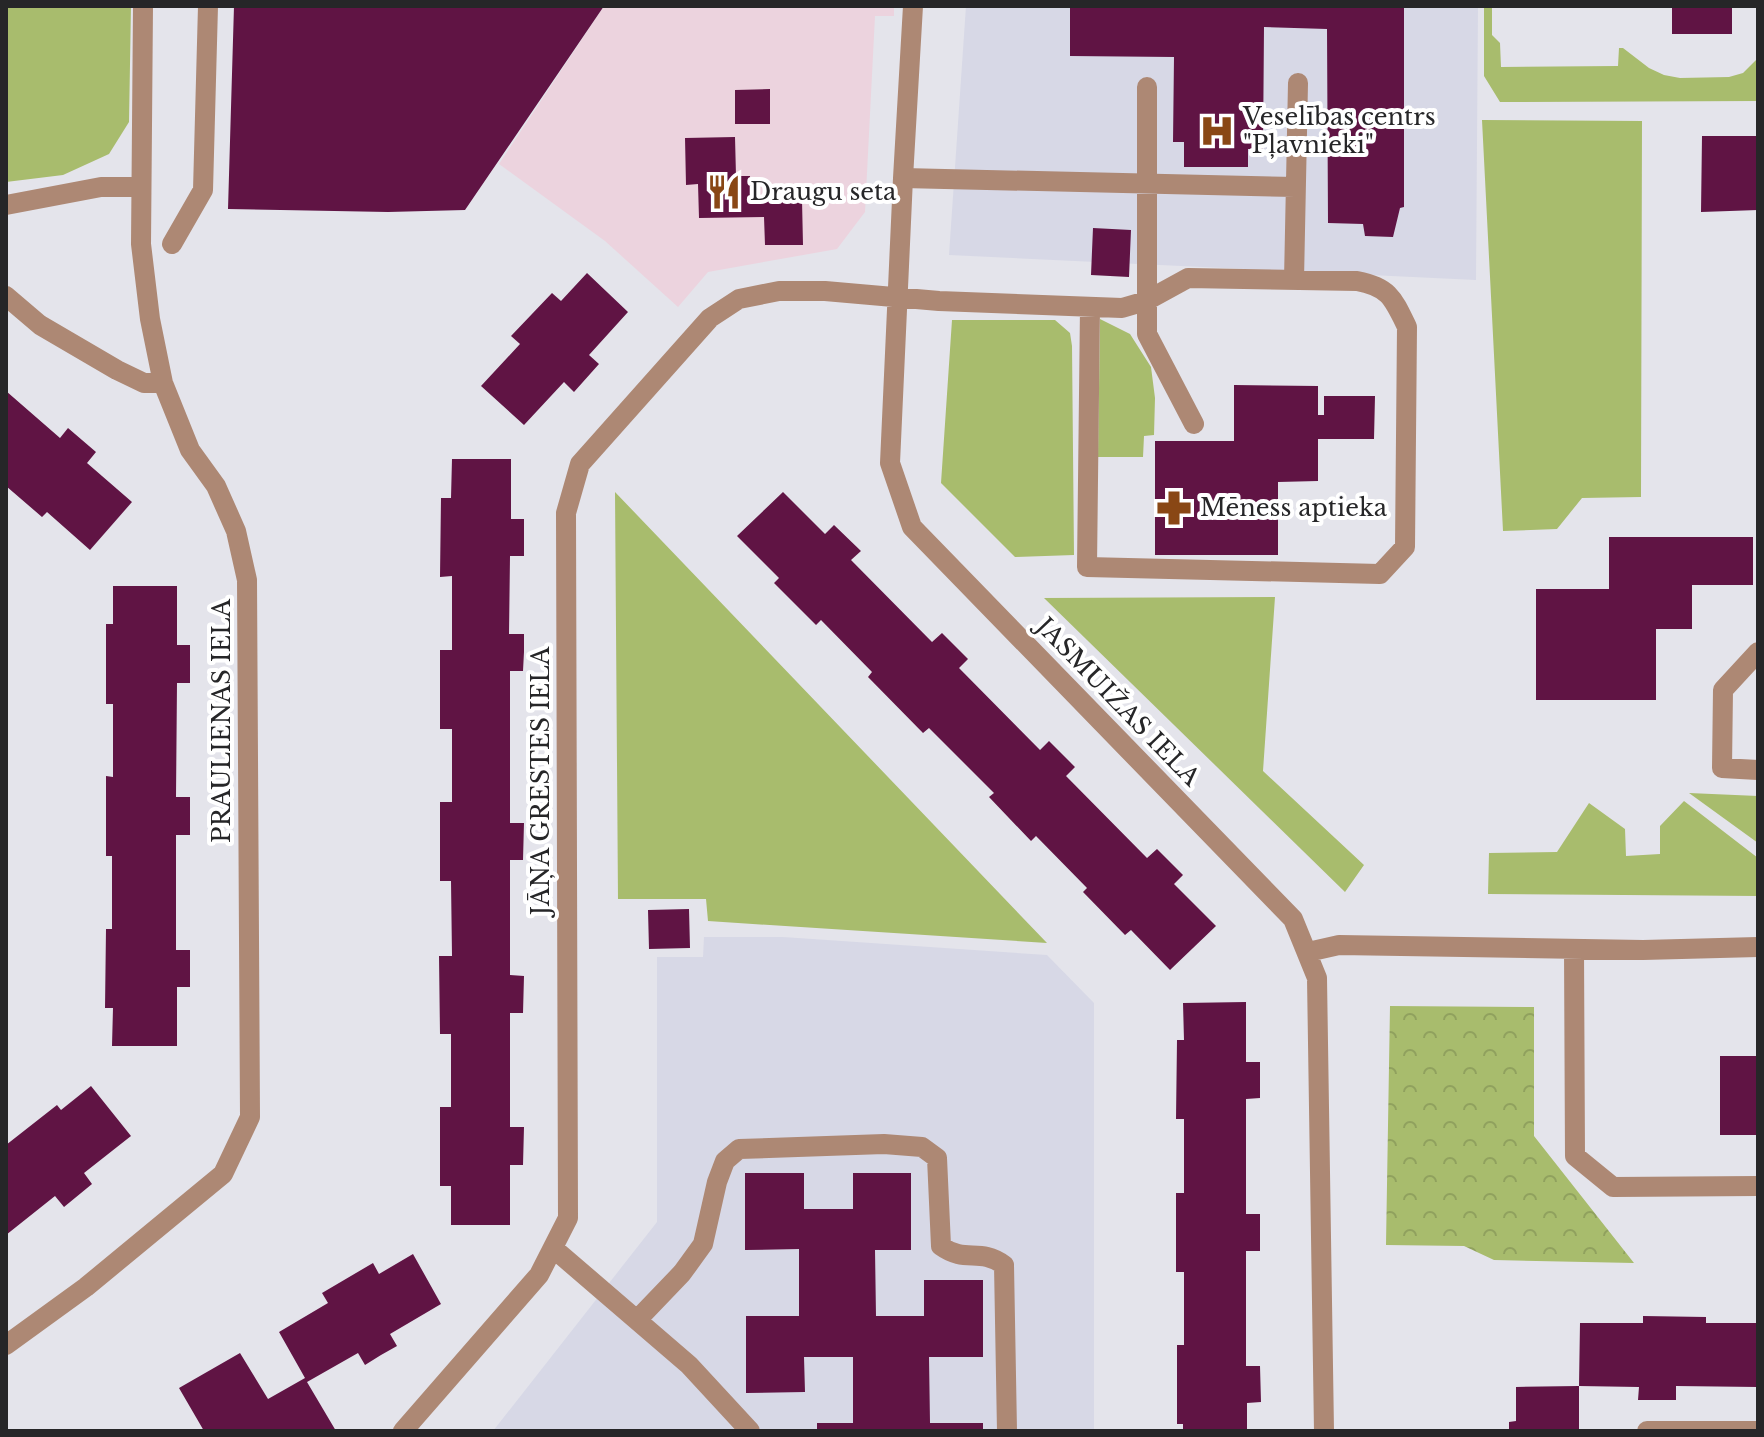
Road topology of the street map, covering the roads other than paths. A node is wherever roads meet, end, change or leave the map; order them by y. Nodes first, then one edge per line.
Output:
1 (143, 6) edge
2 (208, 6) edge
3 (913, 6) edge
4 (1298, 83) dead end
5 (1147, 87) dead end
6 (903, 178) junction
7 (1149, 184) junction
8 (141, 187) junction
9 (1295, 187) junction
10 (6, 205) edge
11 (172, 244) dead end
12 (1294, 280) junction
13 (6, 296) edge
14 (897, 298) junction
15 (1146, 301) junction
16 (1090, 307) junction
17 (163, 383) junction
18 (1194, 424) dead end
19 (1758, 652) edge
20 (1758, 770) edge
21 (1758, 947) edge
22 (1574, 949) junction
23 (1308, 952) junction
24 (1758, 1186) edge
25 (553, 1248) junction
26 (637, 1320) junction
27 (6, 1345) edge
28 (403, 1431) edge
29 (750, 1431) edge
30 (1007, 1431) edge
31 (1324, 1431) edge
32 (1647, 1431) edge
33 (1758, 1431) edge

1 - 8 street, PRAULIENAS IELA
2 - 11 street
3 - 6 street, JASMUIŽAS IELA
4 - 9 street
5 - 7 street
6 - 7 street
6 - 14 street, JASMUIŽAS IELA
7 - 9 street
7 - 15 street
8 - 10 street
8 - 17 street, PRAULIENAS IELA
9 - 12 street
12 - 15 street, JĀŅA GRESTES IELA
12 - 16 street, JĀŅA GRESTES IELA
13 - 17 street
14 - 16 street, JĀŅA GRESTES IELA
14 - 23 street, JASMUIŽAS IELA
14 - 25 street, JĀŅA GRESTES IELA
15 - 16 street, JĀŅA GRESTES IELA
15 - 18 street
17 - 27 street, PRAULIENAS IELA
19 - 20 street
21 - 22 street
22 - 23 street
22 - 24 street
23 - 31 street, JASMUIŽAS IELA
25 - 26 street
25 - 28 street, JĀŅA GRESTES IELA
26 - 29 street
26 - 30 street
32 - 33 street

